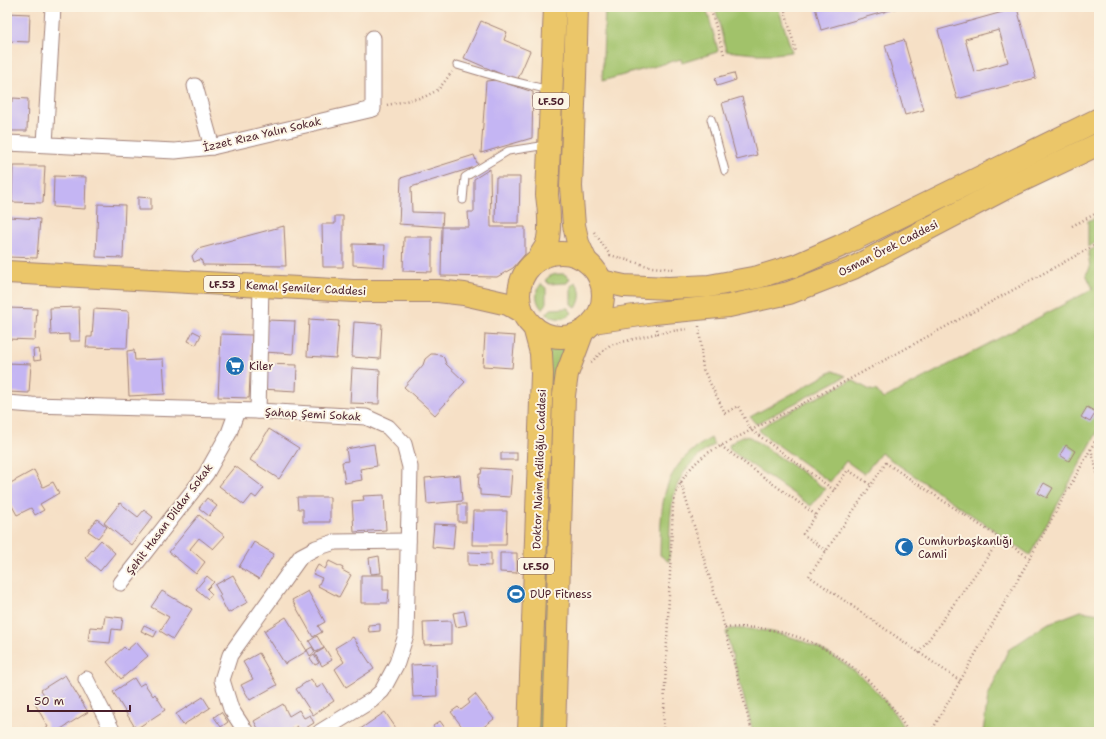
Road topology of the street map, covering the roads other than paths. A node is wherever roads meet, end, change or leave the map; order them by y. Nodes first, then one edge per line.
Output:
1 (53, 7) edge
2 (555, 7) edge
3 (577, 7) edge
4 (373, 38) dead end
5 (457, 65) road end
6 (195, 86) dead end
7 (551, 90) junction
8 (711, 119) dead end
9 (1099, 119) edge
10 (7, 143) edge
11 (45, 144) junction
12 (549, 144) junction
13 (1099, 144) edge
14 (212, 147) junction
15 (725, 171) dead end
16 (463, 200) dead end
17 (538, 260) junction
18 (586, 261) junction
19 (7, 272) edge
20 (523, 276) junction
21 (601, 281) junction
22 (261, 286) junction
23 (438, 291) junction
24 (528, 320) junction
25 (588, 326) junction
26 (7, 403) edge
27 (237, 411) junction
28 (258, 411) junction
29 (408, 541) junction
30 (121, 583) dead end
31 (86, 679) dead end
32 (113, 732) edge
33 (246, 732) edge
34 (320, 732) edge
35 (529, 732) edge
36 (554, 732) edge

1 - 11 street
2 - 7 main road, LF.50
3 - 18 main road, LF.50
4 - 14 street, İzzet Rıza Yalın Sokak
5 - 7 lane
6 - 14 street
7 - 12 main road, LF.50
8 - 15 lane
9 - 21 main road, Osman Örek Caddesi
10 - 11 street, İzzet Rıza Yalın Sokak
11 - 14 street, İzzet Rıza Yalın Sokak
12 - 16 lane
12 - 17 main road, LF.50
13 - 25 main road, Osman Örek Caddesi
17 - 18 main road, LF.50
17 - 20 main road, LF.50
18 - 21 main road, LF.50
19 - 22 main road, Kemal Şemiler Caddesi / LF.53
20 - 23 main road, Kemal Şemiler Caddesi / LF.53
20 - 24 main road, LF.50
21 - 25 main road, LF.50
22 - 23 main road, Kemal Şemiler Caddesi / LF.53
22 - 28 street
23 - 24 main road, Kemal Şemiler Caddesi / LF.53
24 - 25 main road
24 - 35 main road, Doktor Naim Adiloğlu Caddesi / LF.50
25 - 36 main road, Doktor Naim Adiloğlu Caddesi / LF.50
26 - 27 street, Şahap Şemi Sokak
27 - 28 street, Şahap Şemi Sokak
27 - 30 street, Şehit Hasan Dildar Sokak
28 - 29 street, Şahap Şemi Sokak
29 - 33 street
29 - 34 street, Şahap Şemi Sokak
31 - 32 street

